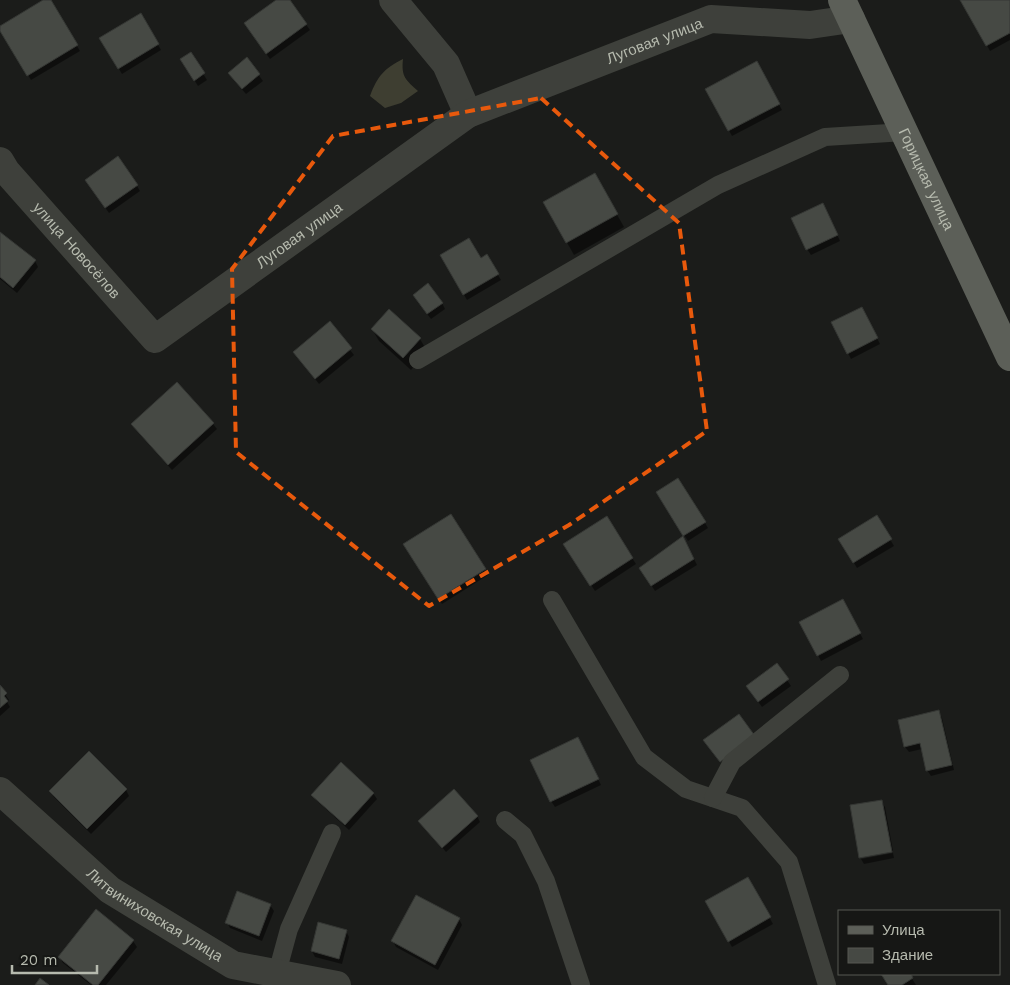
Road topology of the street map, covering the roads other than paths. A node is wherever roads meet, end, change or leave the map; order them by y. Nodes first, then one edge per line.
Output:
1 (393, 0) edge
2 (846, 10) edge
3 (468, 114) junction
4 (905, 132) junction
5 (0, 162) edge
6 (155, 339) joint
7 (1010, 357) edge
8 (418, 360) dead end
9 (552, 600) dead end
10 (840, 675) dead end
11 (0, 791) edge
12 (713, 798) junction
13 (505, 820) dead end
14 (332, 833) dead end
15 (277, 973) junction
16 (337, 985) edge
17 (581, 985) edge
18 (827, 985) edge

1 - 3 street
2 - 3 street, Луговая улица
2 - 4 main road, Горицкая улица
3 - 6 street, Луговая улица
4 - 7 main road, Горицкая улица
4 - 8 lane
5 - 6 street, улица Новосёлов
9 - 12 lane
10 - 12 lane
11 - 15 street, Литвиниховская улица
12 - 18 lane
13 - 17 lane
14 - 15 lane
15 - 16 street, Литвиниховская улица

